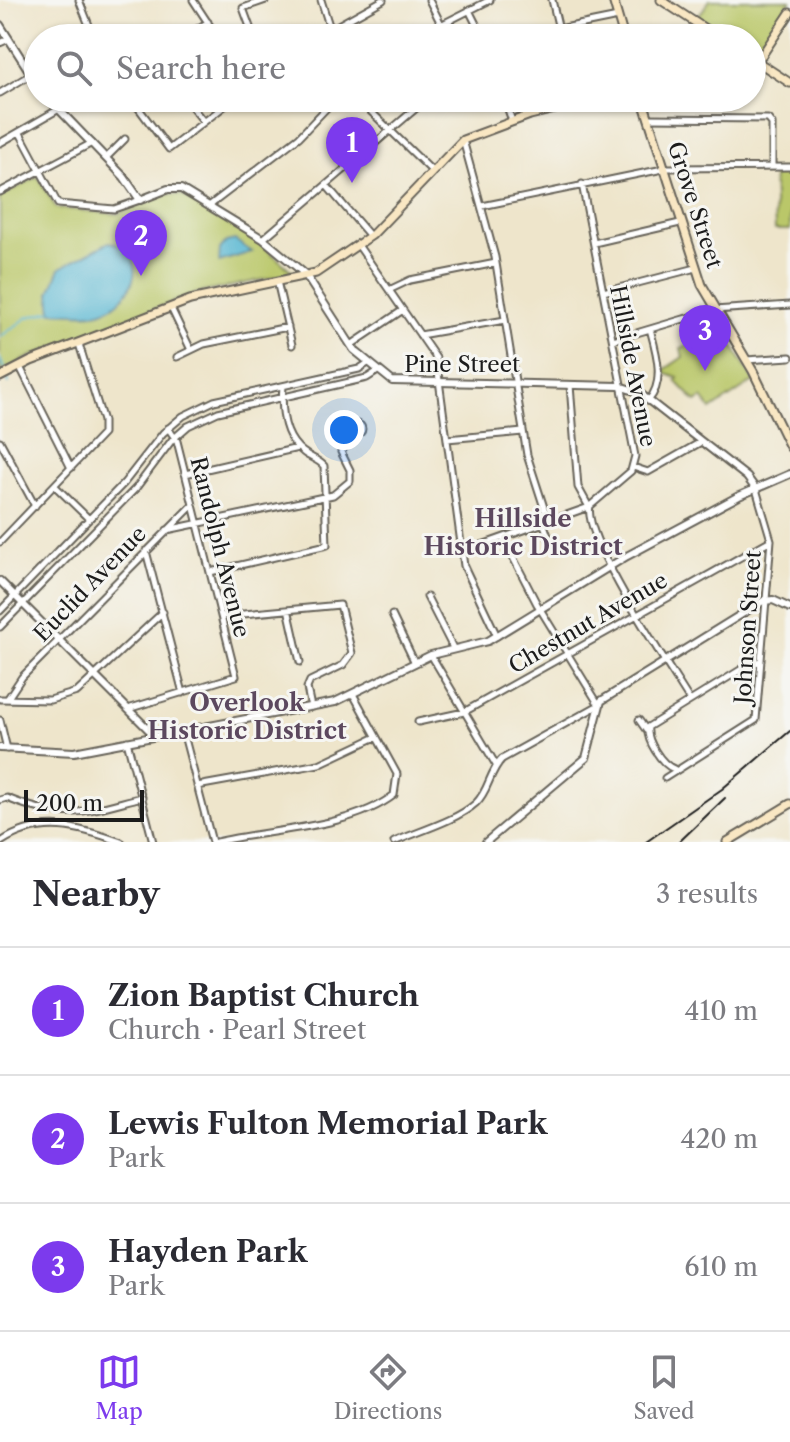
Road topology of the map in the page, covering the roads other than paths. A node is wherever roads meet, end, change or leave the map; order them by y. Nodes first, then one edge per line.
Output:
1 (79, 0) edge
2 (193, 0) edge
3 (266, 0) edge
4 (321, 0) edge
5 (383, 0) edge
6 (429, 0) edge
7 (490, 0) edge
8 (552, 0) edge
9 (613, 0) edge
10 (661, 0) edge
11 (469, 10) junction
12 (790, 13) edge
13 (618, 17) junction
14 (208, 22) joint
15 (88, 24) edge
16 (205, 24) edge
17 (249, 24) edge
18 (329, 24) edge
19 (348, 24) edge
20 (441, 24) joint
21 (476, 24) edge
22 (558, 24) edge
23 (586, 24) edge
24 (620, 24) edge
25 (698, 24) edge
26 (0, 25) edge
27 (9, 39) junction
28 (0, 43) edge
29 (766, 43) edge
30 (24, 65) edge
31 (766, 68) edge
32 (24, 79) edge
33 (790, 83) edge
34 (0, 93) edge
35 (54, 112) edge
36 (62, 112) edge
37 (141, 112) edge
38 (196, 112) edge
39 (217, 112) edge
40 (323, 112) edge
41 (371, 112) edge
42 (412, 112) edge
43 (509, 112) edge
44 (541, 112) edge
45 (647, 112) edge
46 (649, 118) junction
47 (512, 121) junction
48 (204, 122) junction
49 (390, 132) junction
50 (20, 133) junction
51 (125, 139) dead end
52 (463, 140) junction
53 (0, 143) edge
54 (92, 143) junction
55 (106, 158) junction
56 (772, 167) junction
57 (790, 167) edge
58 (664, 168) junction
59 (41, 171) junction
60 (432, 171) junction
61 (582, 184) junction
62 (327, 186) junction
63 (0, 192) edge
64 (140, 200) junction
65 (209, 206) junction
66 (482, 206) junction
67 (680, 223) junction
68 (370, 236) junction
69 (263, 239) junction
70 (594, 243) junction
71 (358, 245) junction
72 (496, 263) junction
73 (696, 268) junction
74 (307, 275) junction
75 (277, 281) junction
76 (389, 290) junction
77 (603, 292) junction
78 (790, 305) edge
79 (171, 308) junction
80 (403, 310) junction
81 (716, 310) junction
82 (505, 320) junction
83 (288, 327) junction
84 (650, 329) junction
85 (420, 335) junction
86 (613, 340) junction
87 (79, 344) junction
88 (292, 345) dead end
89 (351, 345) junction
90 (191, 350) junction
91 (177, 357) dead end
92 (790, 357) edge
93 (746, 360) junction
94 (368, 363) junction
95 (19, 366) junction
96 (378, 371) junction
97 (0, 377) edge
98 (516, 382) junction
99 (439, 383) junction
100 (569, 384) junction
101 (283, 386) junction
102 (622, 387) junction
103 (282, 397) junction
104 (648, 401) junction
105 (168, 428) junction
106 (523, 432) junction
107 (356, 433) dead end
108 (175, 437) junction
109 (447, 439) junction
110 (0, 441) edge
111 (701, 442) junction
112 (790, 447) edge
113 (298, 448) junction
114 (149, 452) junction
115 (158, 459) junction
116 (633, 467) junction
117 (71, 469) junction
118 (185, 474) junction
119 (790, 474) edge
120 (55, 486) junction
121 (755, 488) junction
122 (326, 496) junction
123 (107, 500) junction
124 (193, 505) junction
125 (35, 506) junction
126 (589, 507) junction
127 (115, 509) junction
128 (89, 519) junction
129 (545, 521) junction
130 (198, 524) junction
131 (166, 530) junction
132 (503, 538) junction
133 (771, 540) junction
134 (0, 542) edge
135 (552, 547) dead end
136 (58, 551) junction
137 (146, 551) junction
138 (462, 552) junction
139 (67, 559) junction
140 (610, 566) junction
141 (210, 572) junction
142 (0, 581) edge
143 (15, 595) junction
144 (427, 597) dead end
145 (766, 600) junction
146 (23, 603) junction
147 (790, 608) edge
148 (540, 610) junction
149 (0, 611) edge
150 (163, 612) junction
151 (289, 612) junction
152 (637, 614) junction
153 (392, 615) dead end
154 (222, 616) junction
155 (0, 627) edge
156 (497, 636) junction
157 (60, 639) junction
158 (453, 648) junction
159 (566, 654) junction
160 (431, 655) junction
161 (666, 661) junction
162 (761, 661) junction
163 (300, 662) dead end
164 (415, 663) junction
165 (98, 676) junction
166 (104, 682) junction
167 (87, 686) junction
168 (183, 693) junction
169 (353, 694) junction
170 (8, 698) junction
171 (0, 699) edge
172 (690, 701) junction
173 (599, 705) junction
174 (131, 708) junction
175 (311, 708) junction
176 (464, 712) junction
177 (0, 720) edge
178 (639, 720) dead end
179 (418, 722) dead end
180 (142, 723) junction
181 (646, 730) junction
182 (183, 731) junction
183 (155, 736) junction
184 (376, 737) junction
185 (141, 739) junction
186 (127, 741) junction
187 (4, 748) edge
188 (496, 765) junction
189 (674, 769) junction
190 (665, 778) dead end
191 (197, 786) junction
192 (142, 797) junction
193 (0, 800) edge
194 (790, 804) edge
195 (47, 813) junction
196 (78, 813) junction
197 (46, 825) junction
198 (77, 826) junction
199 (1, 842) edge
200 (121, 842) edge
201 (153, 842) edge
202 (214, 842) edge
203 (394, 842) edge
204 (486, 842) edge
205 (727, 842) edge

1 - 15 street
2 - 14 street
3 - 17 street
4 - 18 street
5 - 19 street
6 - 20 street
7 - 11 street
8 - 22 street
9 - 13 main road
10 - 25 main road
11 - 20 street
11 - 21 street
12 - 29 main road
13 - 23 street
13 - 24 main road
14 - 16 street
26 - 27 street
27 - 28 street
27 - 30 street
31 - 33 main road
32 - 34 street
35 - 50 street
36 - 54 street
37 - 48 street
38 - 48 street
39 - 48 street
40 - 65 street
41 - 49 street
42 - 49 street
43 - 47 street
44 - 47 main road
45 - 46 main road, Grove Street
46 - 56 street
46 - 58 main road, Grove Street
47 - 52 main road
49 - 60 street
49 - 62 street
50 - 53 street
50 - 59 street, Pine Street
51 - 55 street
52 - 60 main road
52 - 66 street
54 - 55 street
54 - 59 street
55 - 64 street
56 - 57 street
56 - 58 street
58 - 61 street
58 - 67 main road, Grove Street
59 - 63 street
59 - 64 street, Pine Street
60 - 68 main road
61 - 66 street
61 - 70 street, Hillside Avenue
62 - 68 street
62 - 69 street
64 - 65 street, Pine Street
65 - 69 street, Pine Street
66 - 72 street
67 - 70 street
67 - 73 main road, Grove Street
68 - 71 main road
69 - 74 street, Pine Street
70 - 77 street, Hillside Avenue
71 - 74 main road
71 - 76 street
72 - 76 street
72 - 82 street
73 - 77 street
73 - 81 main road, Grove Street
74 - 75 main road
74 - 89 street, Pine Street
75 - 79 main road
75 - 83 street
76 - 80 street
77 - 86 street, Hillside Avenue
78 - 81 street
79 - 87 main road
79 - 90 street
80 - 85 street
80 - 89 street
81 - 84 street
81 - 93 main road, Grove Street
82 - 85 street
82 - 98 street
83 - 88 street
83 - 90 street
84 - 86 street
84 - 104 street
85 - 99 street
86 - 102 street, Hillside Avenue
87 - 95 main road
87 - 117 street
89 - 94 street, Pine Street
90 - 91 street
92 - 93 street
93 - 112 main road, Grove Street
94 - 96 street, Pine Street
94 - 101 street
95 - 97 main road
95 - 117 street
96 - 99 street, Pine Street
96 - 103 street
98 - 99 street, Pine Street
98 - 100 street, Pine Street
98 - 106 street
99 - 109 street
100 - 102 street, Pine Street
100 - 126 street
101 - 103 street
101 - 105 street
102 - 104 street, Pine Street
102 - 116 street, Hillside Avenue
103 - 108 street
103 - 113 street
104 - 111 street, Pine Street
105 - 108 street, Randolph Avenue
105 - 114 street
106 - 109 street
106 - 129 street
107 - 122 street, Euclid Avenue
108 - 115 street
108 - 118 street, Randolph Avenue
109 - 138 street
110 - 125 street
111 - 116 street
111 - 121 street, Pine Street
113 - 118 street
113 - 122 street
114 - 115 street
114 - 123 street
115 - 127 street
116 - 126 street, Hillside Avenue
117 - 120 street
118 - 124 street, Randolph Avenue
119 - 121 street
120 - 125 street
120 - 128 street
121 - 133 street, Johnson Street
121 - 140 street
122 - 130 street, Euclid Avenue
122 - 141 street
123 - 127 street
123 - 128 street
124 - 130 street, Randolph Avenue
124 - 131 street, Euclid Avenue
125 - 134 street
126 - 129 street
126 - 140 street
127 - 139 street
128 - 136 street
129 - 132 street
129 - 135 street
130 - 131 street, Euclid Avenue
130 - 141 street, Randolph Avenue
131 - 137 street, Euclid Avenue
132 - 138 street
132 - 148 street
133 - 145 street, Johnson Street
133 - 152 street, Chestnut Avenue
136 - 139 street
136 - 143 street
137 - 150 street
137 - 157 street, Euclid Avenue
138 - 156 street
139 - 146 street
140 - 148 street
140 - 152 street
141 - 154 street, Randolph Avenue
142 - 143 street
143 - 146 street
143 - 149 street
144 - 158 street
145 - 147 street
145 - 161 street
145 - 162 street, Johnson Street
146 - 155 street
146 - 157 street
148 - 156 street
148 - 159 street
150 - 165 street
150 - 168 street
151 - 154 street
151 - 163 street
151 - 175 street
152 - 159 street, Chestnut Avenue
152 - 161 street
153 - 164 street
154 - 168 street, Randolph Avenue
156 - 158 street
157 - 165 street
157 - 170 street, Euclid Avenue
158 - 160 street
159 - 173 street
159 - 176 street, Chestnut Avenue
160 - 164 street
160 - 176 street
161 - 172 street
161 - 173 street
162 - 172 street
162 - 189 street, Johnson Street
164 - 169 street
165 - 166 street
165 - 167 street
166 - 167 street
166 - 174 street
167 - 170 street
168 - 174 street
169 - 175 street
169 - 184 street
170 - 171 street
172 - 181 street
173 - 188 street
173 - 204 street
174 - 180 street
175 - 182 street
176 - 179 street, Chestnut Avenue
176 - 188 street
177 - 187 street
178 - 181 street
180 - 183 street
180 - 185 street
181 - 189 street
182 - 183 street
182 - 191 street
183 - 185 street
184 - 191 street
184 - 202 street
185 - 186 street
186 - 187 street
186 - 192 street
188 - 203 street
189 - 190 street
191 - 202 street
192 - 196 street
192 - 201 street
193 - 195 street
194 - 205 main road
195 - 196 street
195 - 197 street
196 - 198 street
197 - 198 street
197 - 199 street
198 - 200 street

